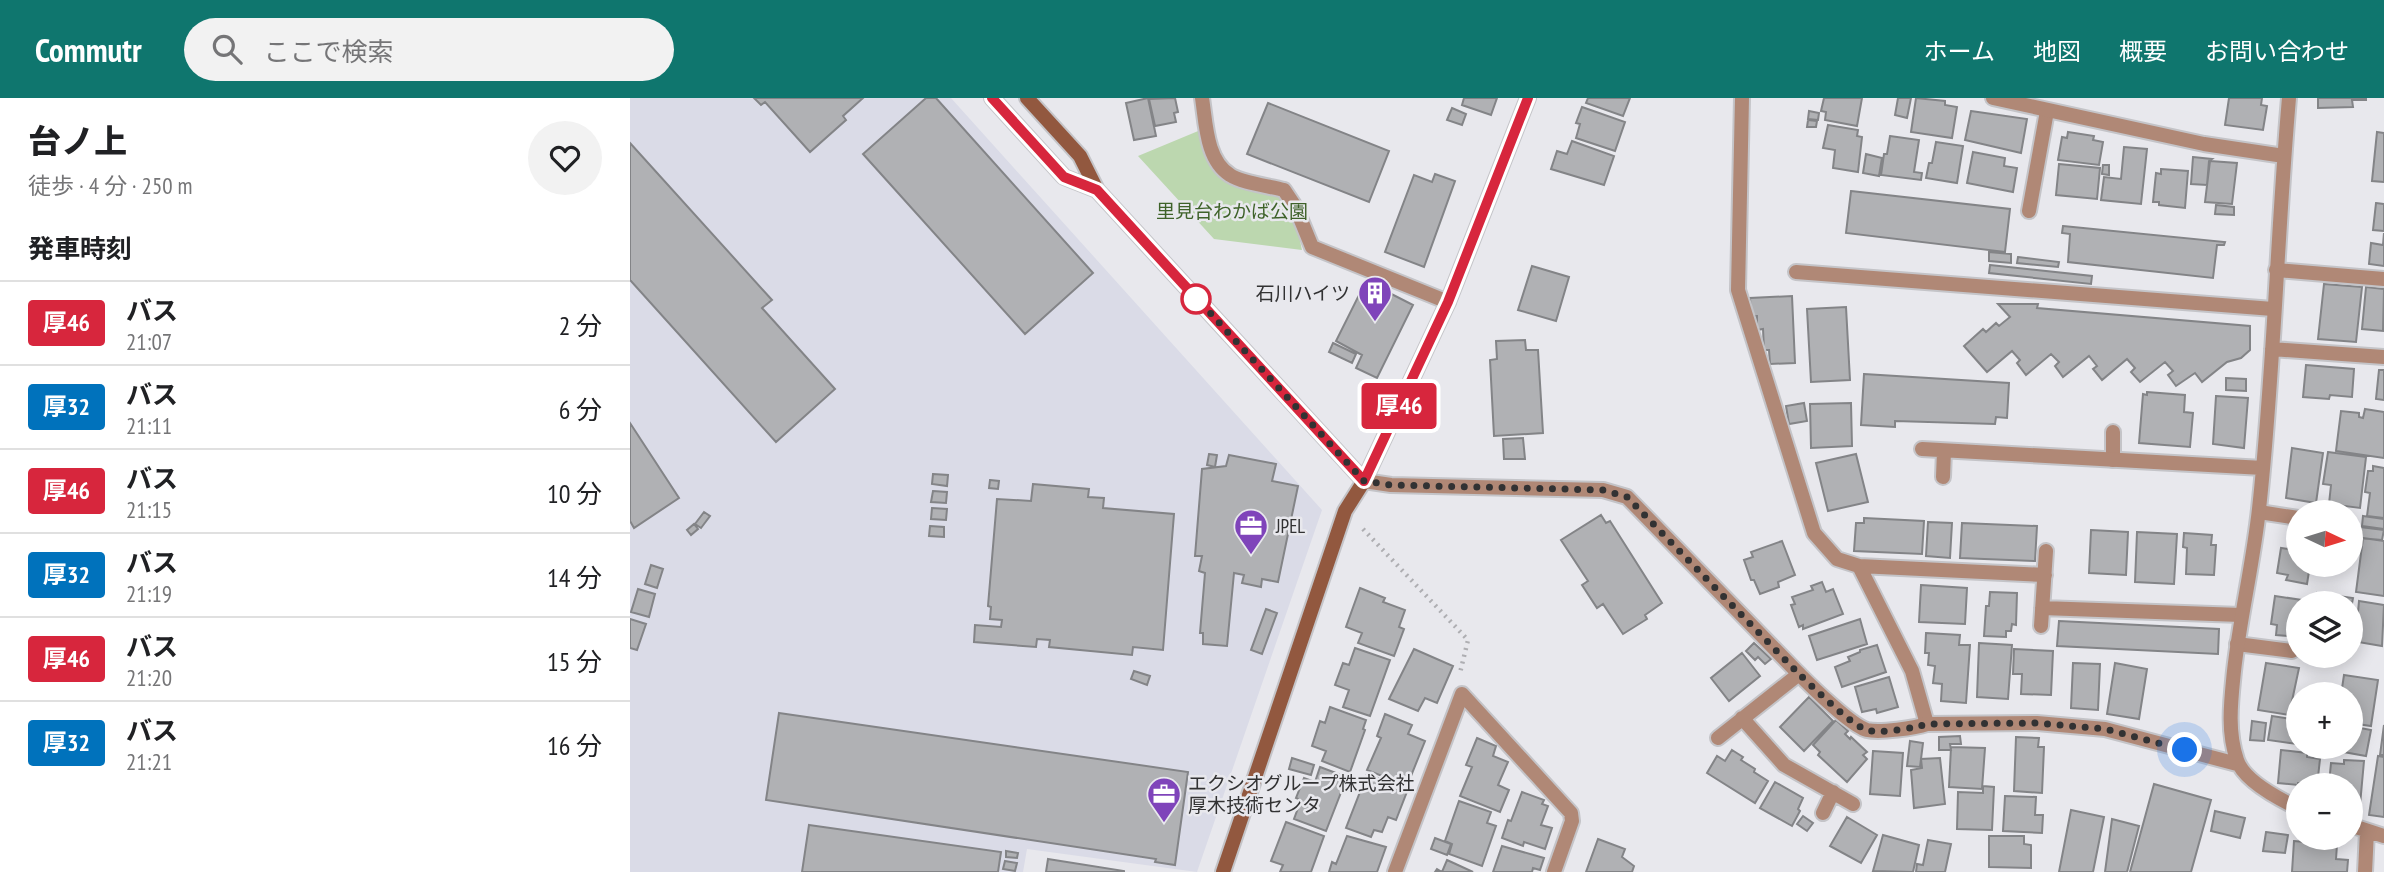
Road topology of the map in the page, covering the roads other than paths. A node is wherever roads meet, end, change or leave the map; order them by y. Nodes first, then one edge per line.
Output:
1 (992, 98) edge
2 (1027, 98) edge
3 (1202, 98) edge
4 (1528, 98) edge
5 (1742, 98) edge
6 (1993, 98) edge
7 (2289, 98) edge
8 (2048, 111) junction
9 (2284, 156) junction
10 (1097, 190) junction
11 (2029, 211) dead end
12 (2276, 270) junction
13 (1796, 272) dead end
14 (2384, 279) edge
15 (1448, 302) junction
16 (2273, 309) junction
17 (2272, 349) junction
18 (2384, 358) edge
19 (2113, 432) dead end
20 (1922, 449) dead end
21 (1944, 451) junction
22 (2113, 460) junction
23 (2263, 468) junction
24 (1943, 477) dead end
25 (1364, 481) junction
26 (2259, 512) junction
27 (2286, 516) edge
28 (2046, 551) dead end
29 (1858, 566) junction
30 (2045, 575) junction
31 (2042, 608) junction
32 (2241, 615) junction
33 (2041, 626) dead end
34 (2237, 644) junction
35 (2286, 650) edge
36 (1799, 674) junction
37 (1742, 718) junction
38 (1927, 724) junction
39 (1718, 738) dead end
40 (2237, 764) junction
41 (1833, 792) junction
42 (2286, 802) edge
43 (1853, 804) dead end
44 (1823, 813) dead end
45 (2363, 830) edge
46 (2367, 831) junction
47 (2384, 836) edge
48 (1223, 872) edge
49 (1395, 872) edge
50 (1555, 872) edge
51 (2365, 872) edge

1 - 10 street
2 - 10 street
3 - 15 street
4 - 15 street
5 - 29 street
6 - 8 street
7 - 9 street
8 - 9 street
8 - 11 street
9 - 12 street
10 - 25 street
12 - 14 street
12 - 16 street
13 - 16 street
15 - 25 street
16 - 17 street
17 - 18 street
17 - 23 street
19 - 22 street
20 - 21 street
21 - 22 street
21 - 24 street
22 - 23 street
23 - 26 street
25 - 36 street
25 - 48 street
26 - 27 street
26 - 32 street
28 - 30 street
29 - 30 street
29 - 38 street
30 - 31 street
31 - 32 street
31 - 33 street
32 - 34 street
34 - 35 street
34 - 40 street
36 - 37 street
36 - 38 street
37 - 39 street
37 - 41 street
38 - 40 street
40 - 42 street
41 - 43 street
41 - 44 street
45 - 46 street
46 - 47 street
46 - 51 street
49 - 50 street

